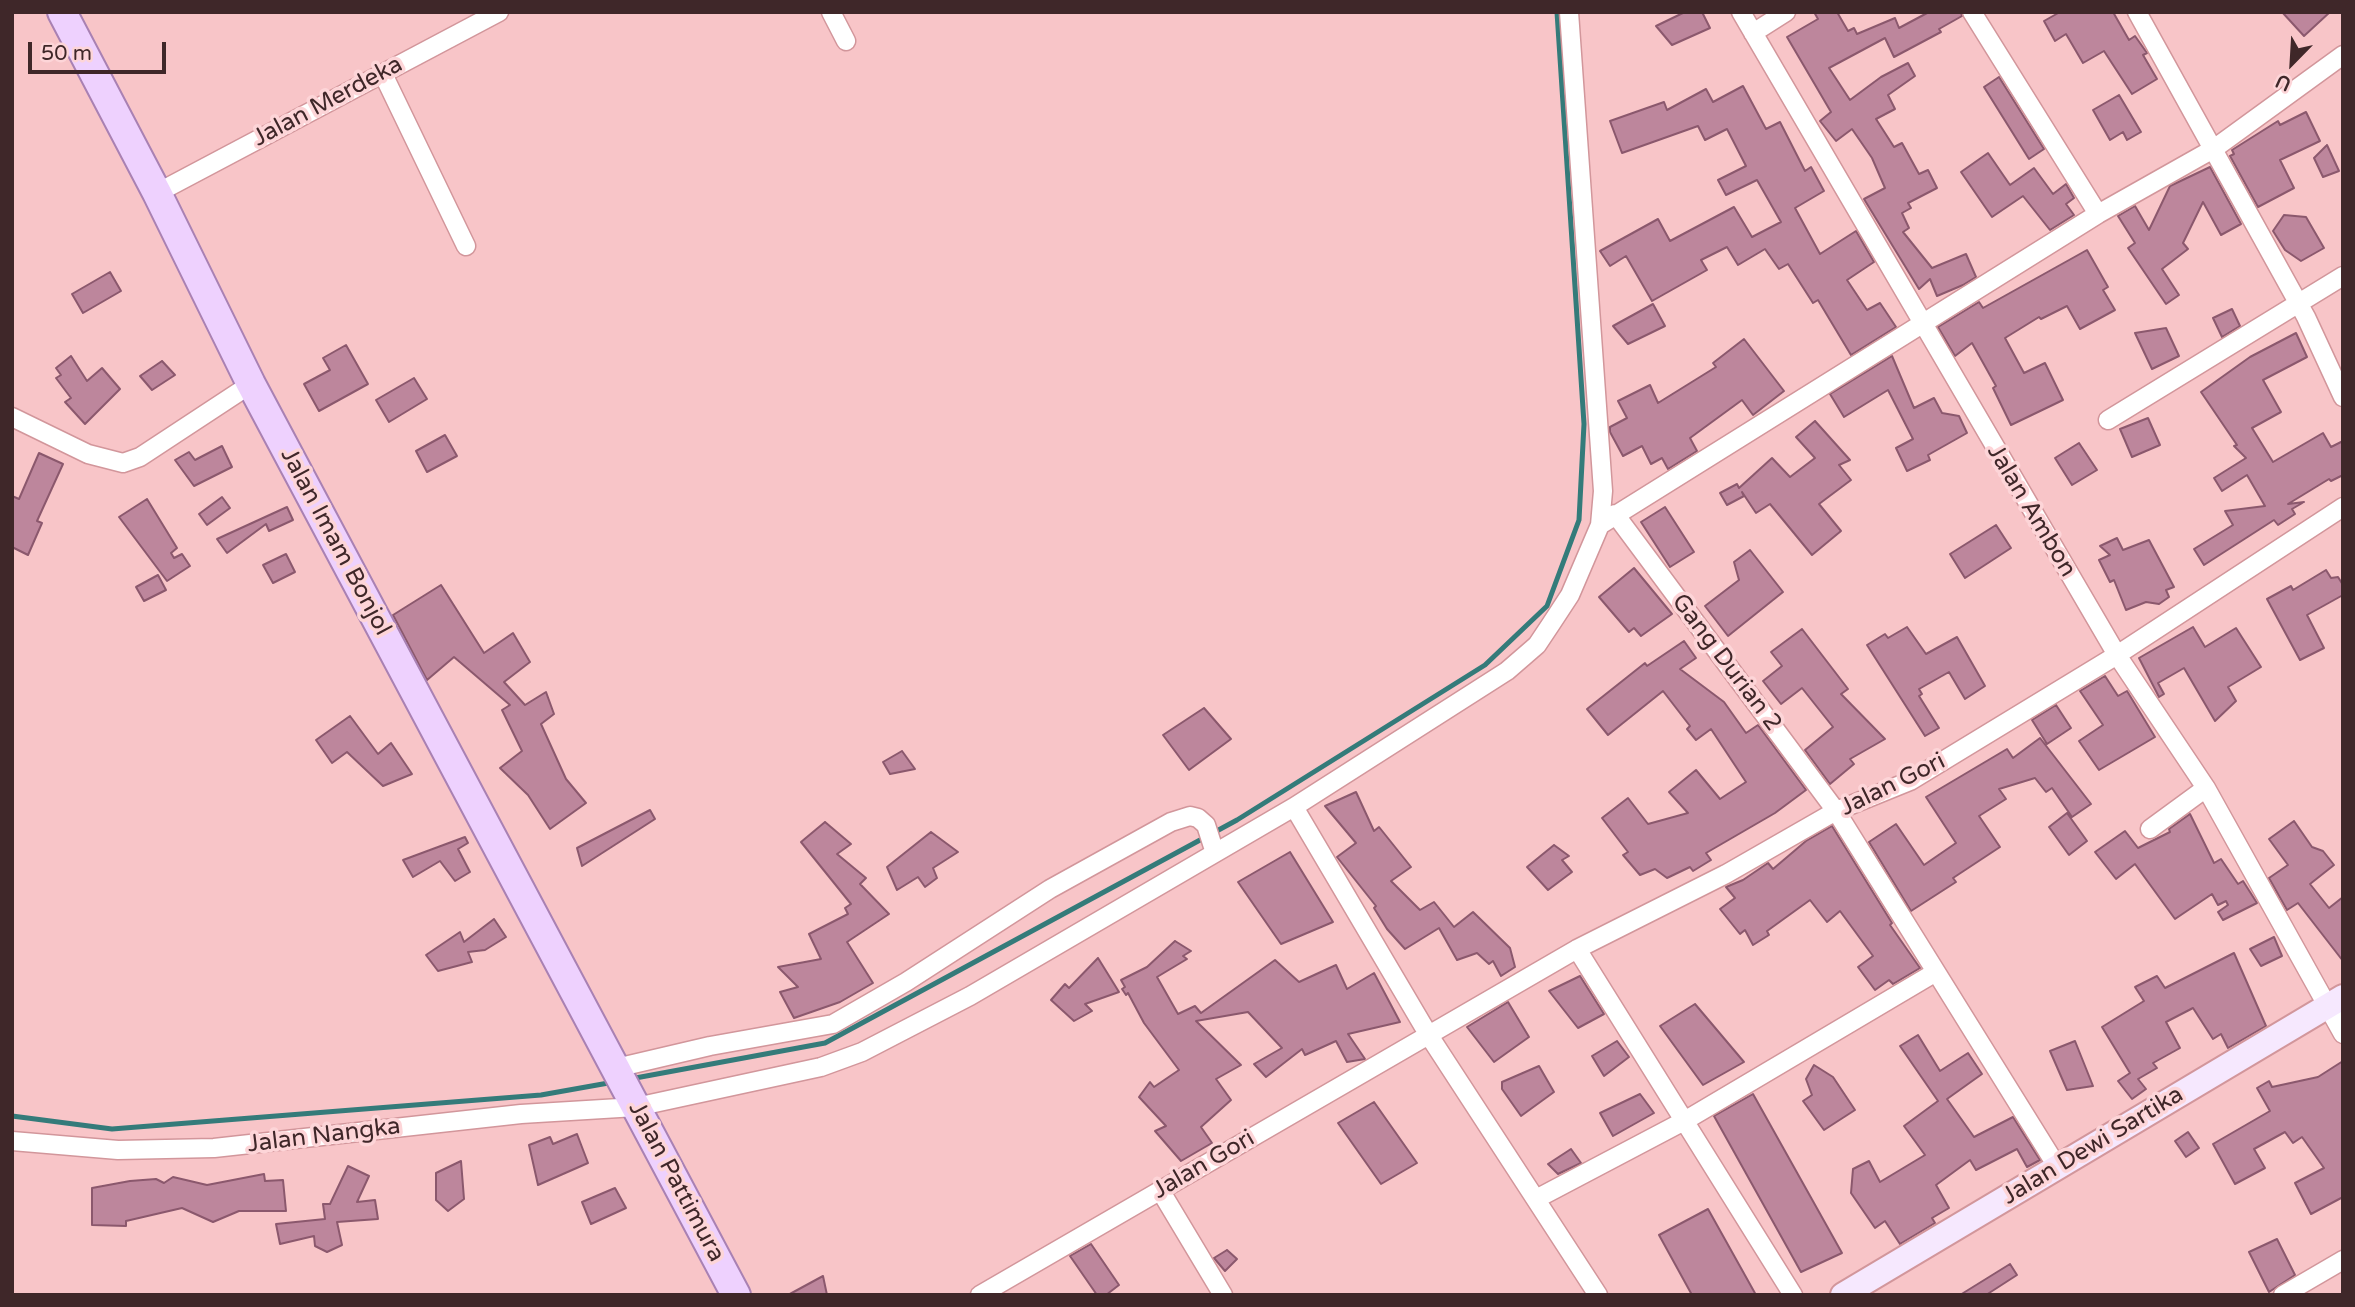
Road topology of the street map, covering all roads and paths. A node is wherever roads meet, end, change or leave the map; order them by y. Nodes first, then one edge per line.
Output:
1 (62, 12) edge
2 (499, 12) edge
3 (831, 12) edge
4 (1569, 12) edge
5 (1741, 12) edge
6 (1786, 12) edge
7 (1972, 12) edge
8 (2137, 12) edge
9 (1753, 33) junction
10 (846, 41) dead end
11 (2343, 55) edge
12 (383, 74) junction
13 (2215, 148) junction
14 (157, 192) junction
15 (2098, 214) junction
16 (466, 246) dead end
17 (2343, 276) edge
18 (2298, 302) junction
19 (1922, 324) junction
20 (250, 384) junction
21 (2343, 397) edge
22 (12, 418) edge
23 (2108, 419) dead end
24 (2343, 507) edge
25 (1615, 514) junction
26 (1601, 525) junction
27 (2117, 655) junction
28 (2206, 788) junction
29 (1294, 807) junction
30 (1836, 811) junction
31 (2150, 829) dead end
32 (1214, 849) junction
33 (1577, 948) junction
34 (1936, 972) junction
35 (2334, 1002) edge
36 (1428, 1034) junction
37 (2343, 1034) edge
38 (617, 1069) junction
39 (636, 1106) junction
40 (1686, 1120) junction
41 (12, 1141) edge
42 (2058, 1168) junction
43 (1160, 1190) junction
44 (1536, 1199) junction
45 (2343, 1260) edge
46 (736, 1295) edge
47 (980, 1295) edge
48 (1223, 1295) edge
49 (1598, 1295) edge
50 (1793, 1295) edge
51 (1843, 1295) edge
52 (2283, 1295) edge

1 - 14 main road, Jalan Imam Bonjol
2 - 12 street, Jalan Merdeka
3 - 10 street
4 - 26 street
5 - 9 street, Jalan Ambon
6 - 9 street
7 - 15 street
8 - 13 street
9 - 19 street, Jalan Ambon
11 - 13 street
12 - 14 street, Jalan Merdeka
12 - 16 street
13 - 15 street
13 - 18 street
14 - 20 main road, Jalan Imam Bonjol
15 - 19 street
17 - 18 street
18 - 21 street
18 - 23 street
19 - 25 street
19 - 27 street, Jalan Ambon
20 - 22 street
20 - 38 main road, Jalan Imam Bonjol
24 - 27 street, Jalan Gori
25 - 26 street
25 - 30 street, Gang Durian 2
26 - 29 street, Jalan Nangka
27 - 28 street, Jalan Ambon
27 - 30 street, Jalan Gori
28 - 31 street
28 - 35 street, Jalan Ambon
29 - 32 street, Jalan Nangka
29 - 36 street
30 - 33 street, Jalan Gori
30 - 34 street, Gang Durian 2
32 - 38 street
32 - 39 street, Jalan Nangka
33 - 36 street, Jalan Gori
33 - 40 street
34 - 40 street
34 - 42 street, Gang Durian 2
35 - 37 street, Jalan Ambon
35 - 42 main road, Jalan Dewi Sartika
36 - 43 street, Jalan Gori
36 - 44 street
38 - 39 main road, Jalan Pattimura
39 - 41 street, Jalan Nangka
39 - 46 main road, Jalan Pattimura
40 - 44 street
40 - 50 street
42 - 51 main road, Jalan Dewi Sartika
43 - 47 street, Jalan Gori
43 - 48 street
44 - 49 street
45 - 52 street

